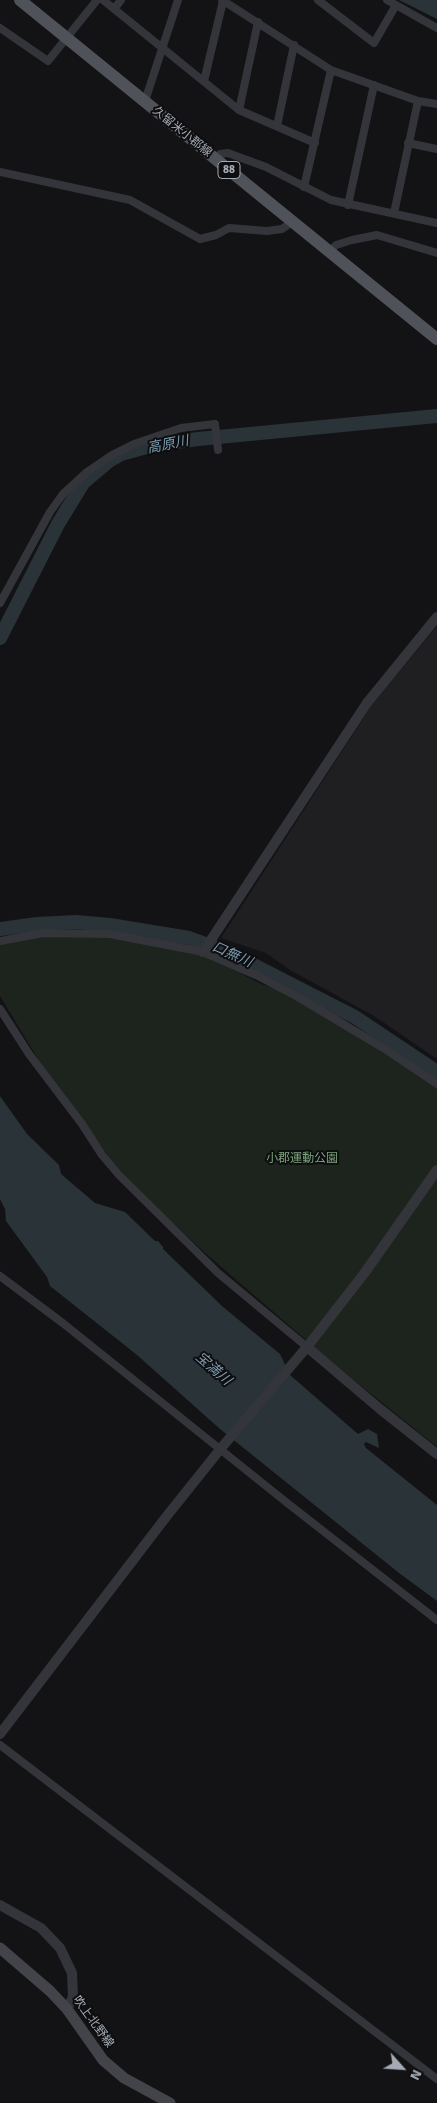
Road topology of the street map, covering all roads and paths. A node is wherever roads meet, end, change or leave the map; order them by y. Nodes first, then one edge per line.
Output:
1 (20, 0) edge
2 (97, 0) edge
3 (103, 0) edge
4 (121, 0) edge
5 (178, 0) edge
6 (222, 0) edge
7 (318, 0) edge
8 (387, 0) edge
9 (233, 3) edge
10 (396, 5) junction
11 (114, 9) junction
12 (258, 22) junction
13 (0, 28) edge
14 (437, 28) edge
15 (66, 37) junction
16 (294, 46) junction
17 (163, 48) junction
18 (331, 70) junction
19 (204, 81) junction
20 (374, 85) junction
21 (145, 101) junction
22 (418, 101) junction
23 (437, 104) edge
24 (239, 110) junction
25 (277, 126) junction
26 (315, 143) junction
27 (408, 143) junction
28 (437, 149) edge
29 (216, 160) junction
30 (0, 172) edge
31 (304, 187) junction
32 (348, 204) junction
33 (394, 212) junction
34 (292, 222) junction
35 (437, 223) edge
36 (329, 252) junction
37 (437, 253) edge
38 (437, 339) edge
39 (218, 448) dead end
40 (0, 603) edge
41 (437, 617) edge
42 (0, 941) edge
43 (203, 952) junction
44 (0, 1009) edge
45 (437, 1084) edge
46 (437, 1170) edge
47 (0, 1276) edge
48 (304, 1351) junction
49 (221, 1448) junction
50 (437, 1454) edge
51 (437, 1620) edge
52 (0, 1734) edge
53 (0, 1745) edge
54 (0, 1905) edge
55 (0, 1948) edge
56 (68, 2009) junction
57 (437, 2079) edge
58 (170, 2103) edge

1 - 15 main road, 久留米小郡線 / 88
2 - 15 street
3 - 11 street
4 - 11 street
5 - 17 street
6 - 9 street
6 - 19 street
7 - 10 street
8 - 10 street
9 - 12 street
10 - 14 street
11 - 17 street
12 - 16 street
12 - 24 street
13 - 15 street
15 - 21 main road, 久留米小郡線 / 88
16 - 18 street
16 - 25 street
17 - 19 street
17 - 21 street
18 - 20 street
18 - 26 street
19 - 24 street
20 - 22 street
20 - 32 street
21 - 29 main road, 久留米小郡線 / 88
22 - 23 street
22 - 27 street
24 - 25 street
25 - 26 street
26 - 31 street
27 - 28 street
27 - 33 street
29 - 31 street
29 - 34 main road, 久留米小郡線 / 88
30 - 34 street
31 - 32 street
32 - 33 street
33 - 35 street
34 - 36 main road, 久留米小郡線 / 88
36 - 37 street
36 - 38 main road, 久留米小郡線 / 88
39 - 40 street
41 - 43 street
42 - 43 street
43 - 45 street
44 - 48 street
46 - 48 street
47 - 49 street
48 - 49 street
48 - 50 street
49 - 51 street
49 - 52 street
53 - 57 street
54 - 56 street
55 - 56 main road, 吹上北野線
56 - 58 main road, 吹上北野線

